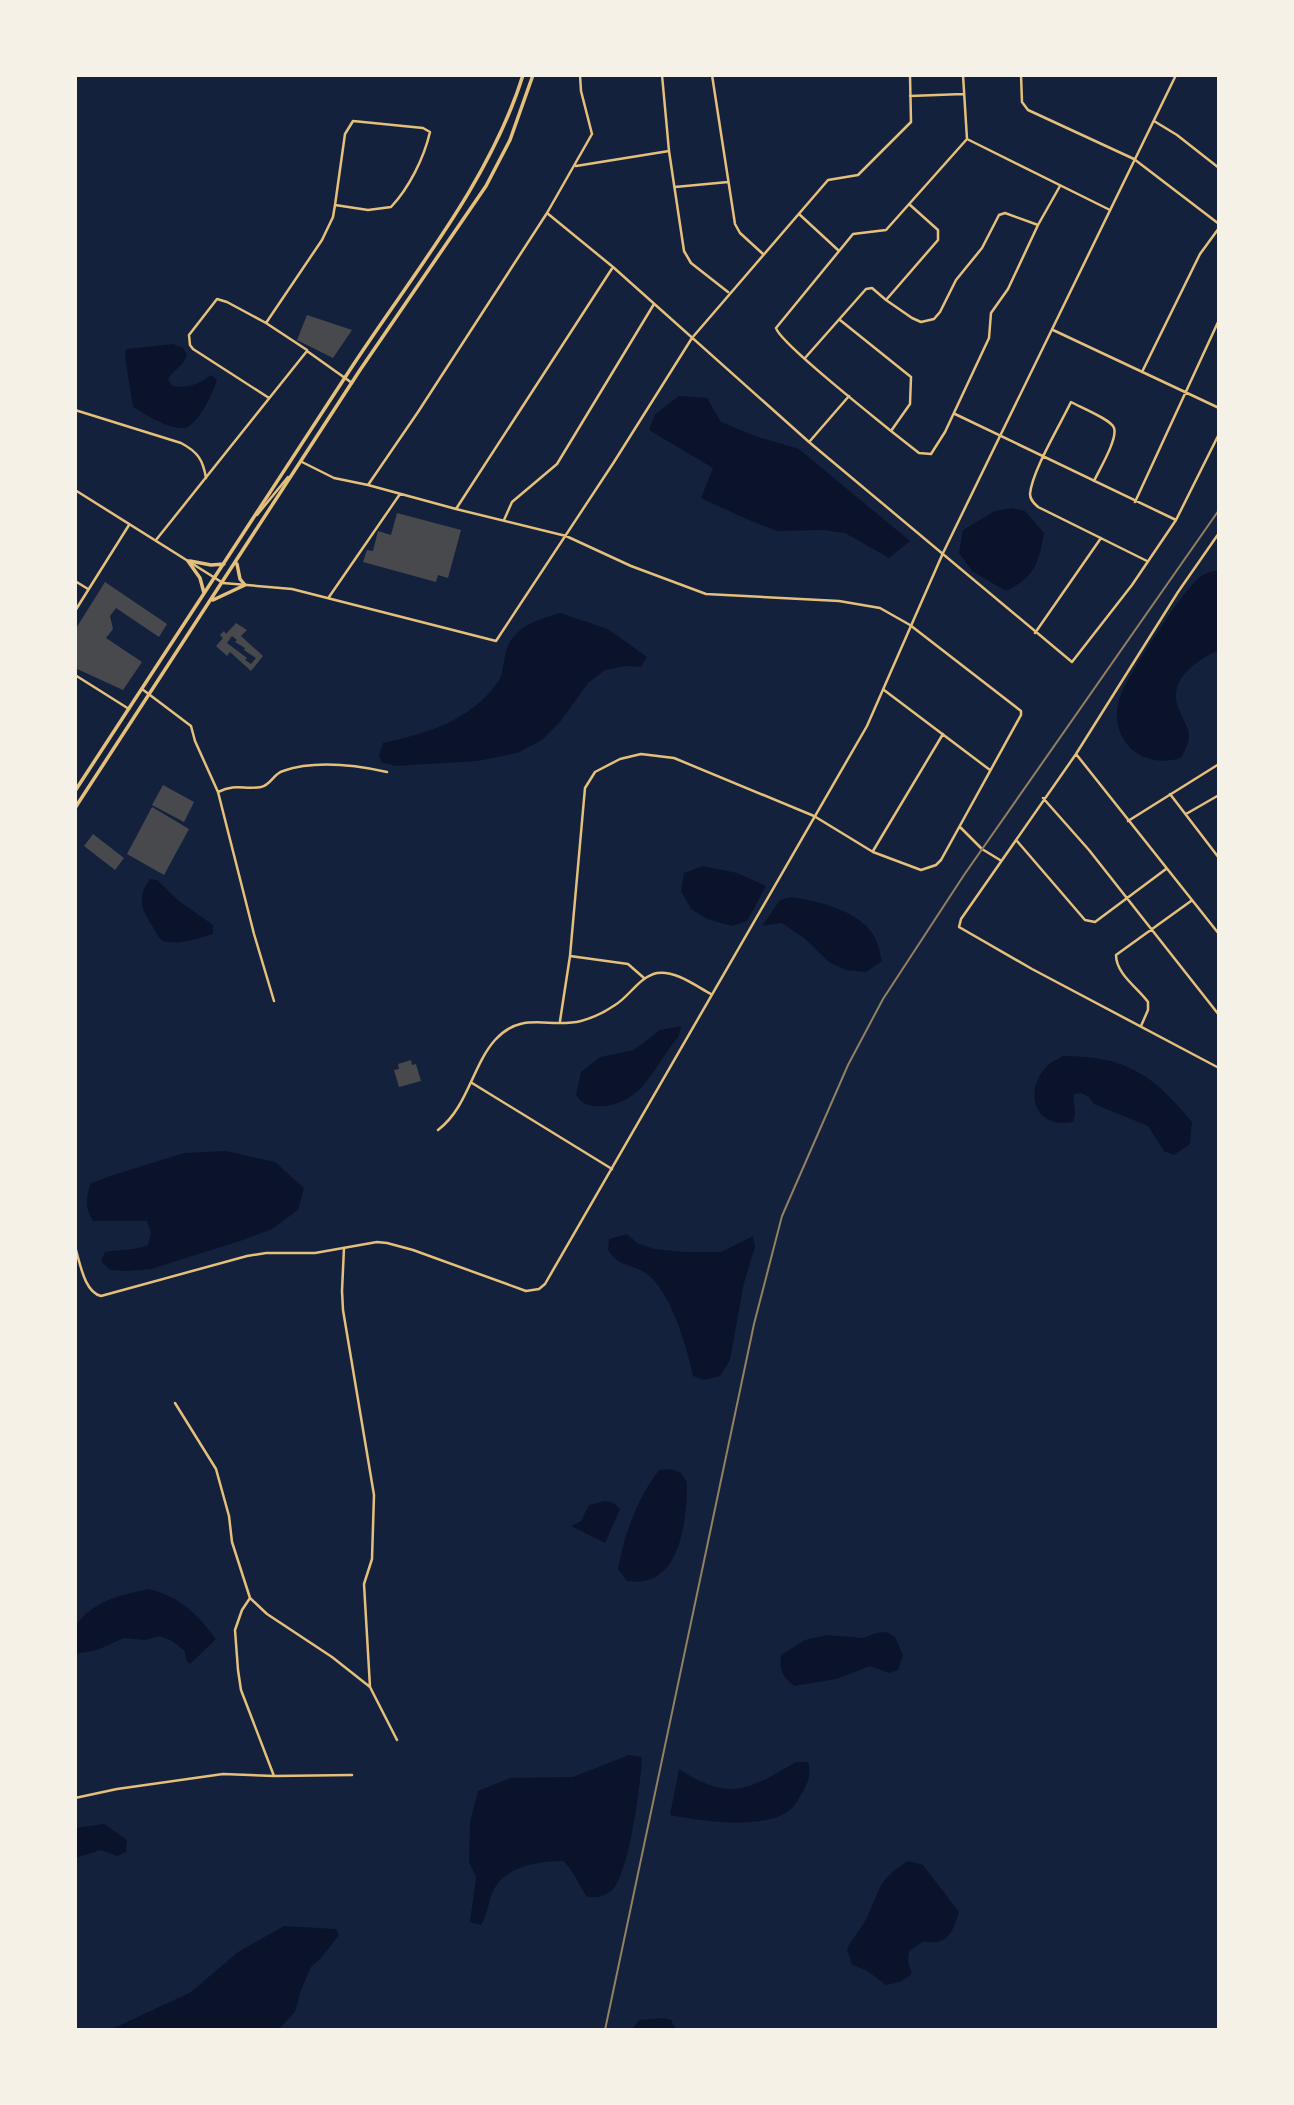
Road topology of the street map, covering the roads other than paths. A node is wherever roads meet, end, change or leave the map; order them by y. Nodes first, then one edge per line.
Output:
1 (523, 75) edge
2 (533, 75) edge
3 (580, 75) edge
4 (662, 75) edge
5 (712, 75) edge
6 (909, 75) edge
7 (962, 75) edge
8 (1021, 75) edge
9 (1176, 75) edge
10 (963, 94) junction
11 (911, 96) junction
12 (1154, 121) junction
13 (501, 136) junction
14 (967, 139) junction
15 (510, 141) junction
16 (669, 151) junction
17 (1134, 159) junction
18 (575, 166) junction
19 (1219, 168) edge
20 (728, 182) junction
21 (1060, 186) junction
22 (674, 187) junction
23 (909, 204) junction
24 (335, 205) junction
25 (1110, 209) junction
26 (548, 213) junction
27 (798, 213) junction
28 (1038, 225) junction
29 (1219, 226) edge
30 (838, 250) junction
31 (764, 254) junction
32 (613, 267) junction
33 (728, 293) junction
34 (886, 300) junction
35 (654, 304) junction
36 (840, 320) junction
37 (1219, 320) edge
38 (266, 323) junction
39 (1053, 330) junction
40 (692, 338) junction
41 (307, 351) junction
42 (805, 358) junction
43 (1142, 372) junction
44 (344, 377) junction
45 (352, 383) junction
46 (1186, 393) junction
47 (849, 396) junction
48 (269, 398) junction
49 (1219, 408) edge
50 (75, 410) edge
51 (953, 413) junction
52 (891, 431) junction
53 (1219, 434) edge
54 (1002, 435) junction
55 (809, 442) junction
56 (1045, 456) junction
57 (301, 462) junction
58 (206, 478) junction
59 (1094, 481) junction
60 (368, 485) junction
61 (75, 489) edge
62 (400, 494) junction
63 (1135, 502) junction
64 (456, 509) junction
65 (1175, 520) junction
66 (504, 521) junction
67 (130, 523) junction
68 (248, 526) junction
69 (1219, 533) edge
70 (566, 536) junction
71 (1101, 538) junction
72 (156, 540) junction
73 (943, 553) junction
74 (188, 561) junction
75 (237, 561) junction
76 (1147, 561) junction
77 (223, 564) junction
78 (215, 578) junction
79 (75, 581) edge
80 (223, 583) junction
81 (245, 585) junction
82 (88, 589) junction
83 (204, 594) junction
84 (328, 597) junction
85 (211, 600) junction
86 (75, 611) edge
87 (910, 625) junction
88 (1035, 633) junction
89 (75, 675) edge
90 (142, 689) junction
91 (883, 690) junction
92 (149, 694) junction
93 (129, 709) junction
94 (943, 734) junction
95 (1076, 754) junction
96 (1219, 764) edge
97 (91, 768) junction
98 (990, 770) junction
99 (99, 772) junction
100 (387, 772) dead end
101 (75, 791) edge
102 (218, 792) junction
103 (1170, 794) junction
104 (1219, 795) edge
105 (1043, 798) junction
106 (75, 808) edge
107 (1185, 814) junction
108 (814, 816) junction
109 (1128, 821) junction
110 (960, 826) junction
111 (1017, 841) junction
112 (873, 852) junction
113 (1219, 858) edge
114 (1000, 860) junction
115 (1167, 869) junction
116 (1127, 898) junction
117 (1191, 901) junction
118 (1151, 929) junction
119 (1219, 934) edge
120 (570, 956) junction
121 (645, 978) junction
122 (712, 994) junction
123 (274, 1001) dead end
124 (1219, 1015) edge
125 (560, 1021) junction
126 (1141, 1026) junction
127 (1219, 1068) edge
128 (472, 1083) junction
129 (438, 1130) dead end
130 (612, 1169) junction
131 (75, 1247) edge
132 (344, 1248) junction
133 (175, 1403) dead end
134 (250, 1598) junction
135 (370, 1687) junction
136 (397, 1740) dead end
137 (352, 1775) dead end
138 (274, 1776) junction
139 (75, 1798) edge

1 - 13 main road
2 - 15 main road
3 - 18 street
4 - 16 street
5 - 20 street
6 - 11 street
7 - 10 street
8 - 17 street
9 - 12 street
10 - 11 street
10 - 14 street
11 - 27 street
12 - 17 street
12 - 19 street
13 - 15 main road
13 - 44 main road
14 - 21 street
14 - 23 street
15 - 45 main road
16 - 18 street
16 - 22 street
17 - 25 street
17 - 29 street
18 - 26 street
20 - 22 street
20 - 31 street
21 - 25 street
21 - 28 street
22 - 33 street
23 - 30 street
23 - 34 street
24 - 24 street
24 - 38 street
25 - 39 street
26 - 32 street
26 - 60 street
27 - 30 street
27 - 31 street
28 - 34 street
28 - 51 street
29 - 43 street
30 - 42 street
31 - 33 street
32 - 35 street
32 - 64 street
33 - 40 street
34 - 36 street
35 - 40 street
35 - 66 street
36 - 42 street
36 - 52 street
37 - 46 street
38 - 41 street
38 - 48 street
39 - 43 street
39 - 54 street
40 - 55 street
40 - 70 street
41 - 44 street
41 - 48 street
42 - 47 street
43 - 46 street
44 - 45 street
44 - 68 main road
45 - 57 main road
46 - 49 street
46 - 63 street
47 - 52 street
47 - 55 street
48 - 58 street
50 - 58 street
51 - 52 street
51 - 54 street
53 - 65 street
54 - 56 street
54 - 73 street
55 - 73 street
56 - 59 street
56 - 59 street
56 - 71 street
57 - 60 street
57 - 68 street
57 - 75 main road
58 - 72 street
59 - 63 street
60 - 62 street
61 - 67 street
62 - 64 street
62 - 84 street
63 - 65 street
64 - 66 street
65 - 76 street
66 - 70 street
67 - 72 street
67 - 82 street
68 - 77 main road
69 - 95 street
70 - 84 street
70 - 87 street
71 - 76 street
71 - 88 street
72 - 74 street
73 - 87 street
73 - 88 street
74 - 77 main road
74 - 78 street
74 - 83 main road
75 - 80 main road
75 - 81 main road
76 - 88 street
77 - 78 main road
78 - 80 street
78 - 83 main road
79 - 82 street
80 - 81 street
80 - 85 main road
81 - 84 street
81 - 85 main road
82 - 86 street
83 - 90 main road
85 - 92 main road
87 - 91 street
87 - 98 street
89 - 93 street
90 - 92 street
90 - 93 main road
91 - 94 street
91 - 108 street
92 - 99 main road
92 - 102 street
93 - 97 main road
94 - 98 street
94 - 112 street
95 - 105 street
95 - 109 street
96 - 103 street
97 - 99 main road
97 - 101 main road
98 - 110 street
99 - 106 main road
100 - 102 street
102 - 123 street
103 - 107 street
103 - 109 street
104 - 107 street
105 - 111 street
105 - 116 street
107 - 113 street
108 - 112 street
108 - 120 street
108 - 122 street
109 - 115 street
110 - 112 street
110 - 114 street
111 - 114 street
111 - 116 street
114 - 126 street
115 - 116 street
115 - 117 street
116 - 118 street
117 - 118 street
117 - 119 street
118 - 124 street
118 - 126 street
120 - 121 street
120 - 125 street
121 - 122 street
121 - 125 street
122 - 130 street
125 - 128 street
126 - 127 street
128 - 129 street
128 - 130 street
130 - 132 street
131 - 132 street
132 - 135 street
133 - 134 street
134 - 135 street
134 - 138 street
135 - 136 street
137 - 138 street
138 - 139 street

